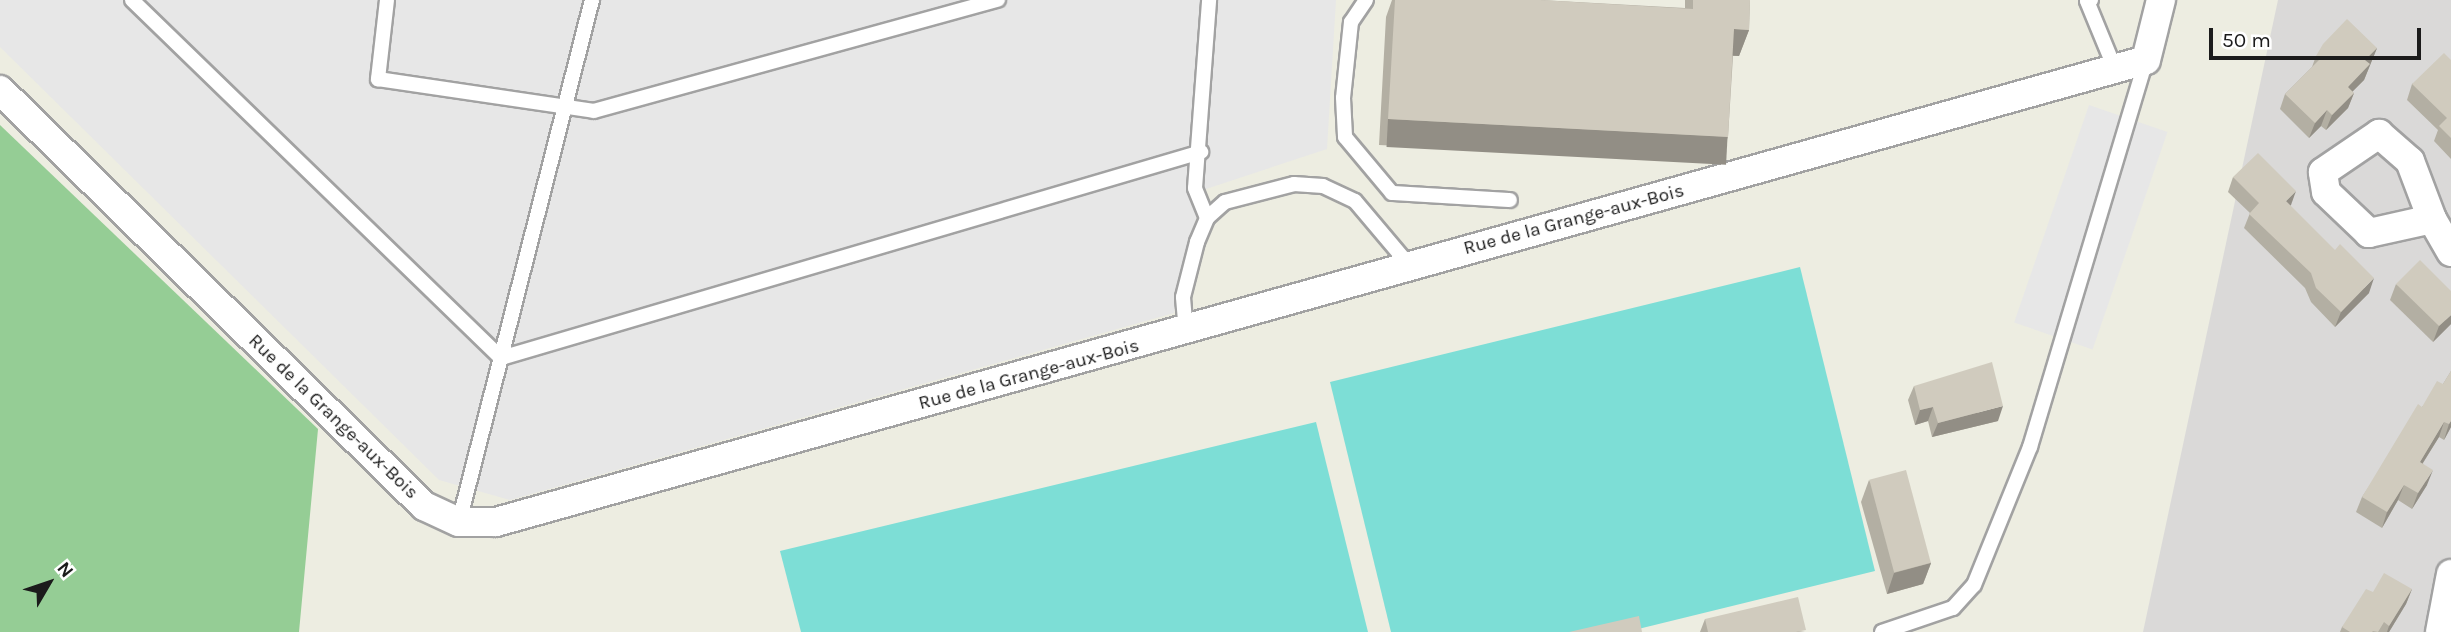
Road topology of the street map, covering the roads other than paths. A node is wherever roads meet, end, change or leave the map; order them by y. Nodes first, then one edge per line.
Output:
1 (132, 0) edge
2 (387, 0) edge
3 (592, 0) edge
4 (998, 0) edge
5 (1209, 0) edge
6 (1366, 0) edge
7 (2088, 0) edge
8 (2161, 0) edge
9 (2146, 60) junction
10 (2115, 69) junction
11 (0, 90) edge
12 (565, 107) junction
13 (1201, 152) junction
14 (1510, 200) dead end
15 (1206, 218) junction
16 (2432, 219) dead end
17 (2451, 252) edge
18 (1409, 265) junction
19 (1186, 332) junction
20 (501, 358) junction
21 (459, 522) junction
22 (2451, 574) edge
23 (1882, 632) edge
24 (2441, 632) edge

1 - 20 lane
2 - 12 lane
3 - 12 lane
4 - 12 lane
5 - 13 lane
6 - 14 lane
7 - 10 lane
8 - 9 street
9 - 10 street, Rue de la Grange-aux-Bois
9 - 23 lane
10 - 18 street, Rue de la Grange-aux-Bois
11 - 21 street, Rue de la Grange-aux-Bois
12 - 20 lane
13 - 15 lane
13 - 20 lane
15 - 18 lane
15 - 19 lane
16 - 17 street
18 - 19 street, Rue de la Grange-aux-Bois
19 - 21 street, Rue de la Grange-aux-Bois
20 - 21 lane
22 - 24 street

